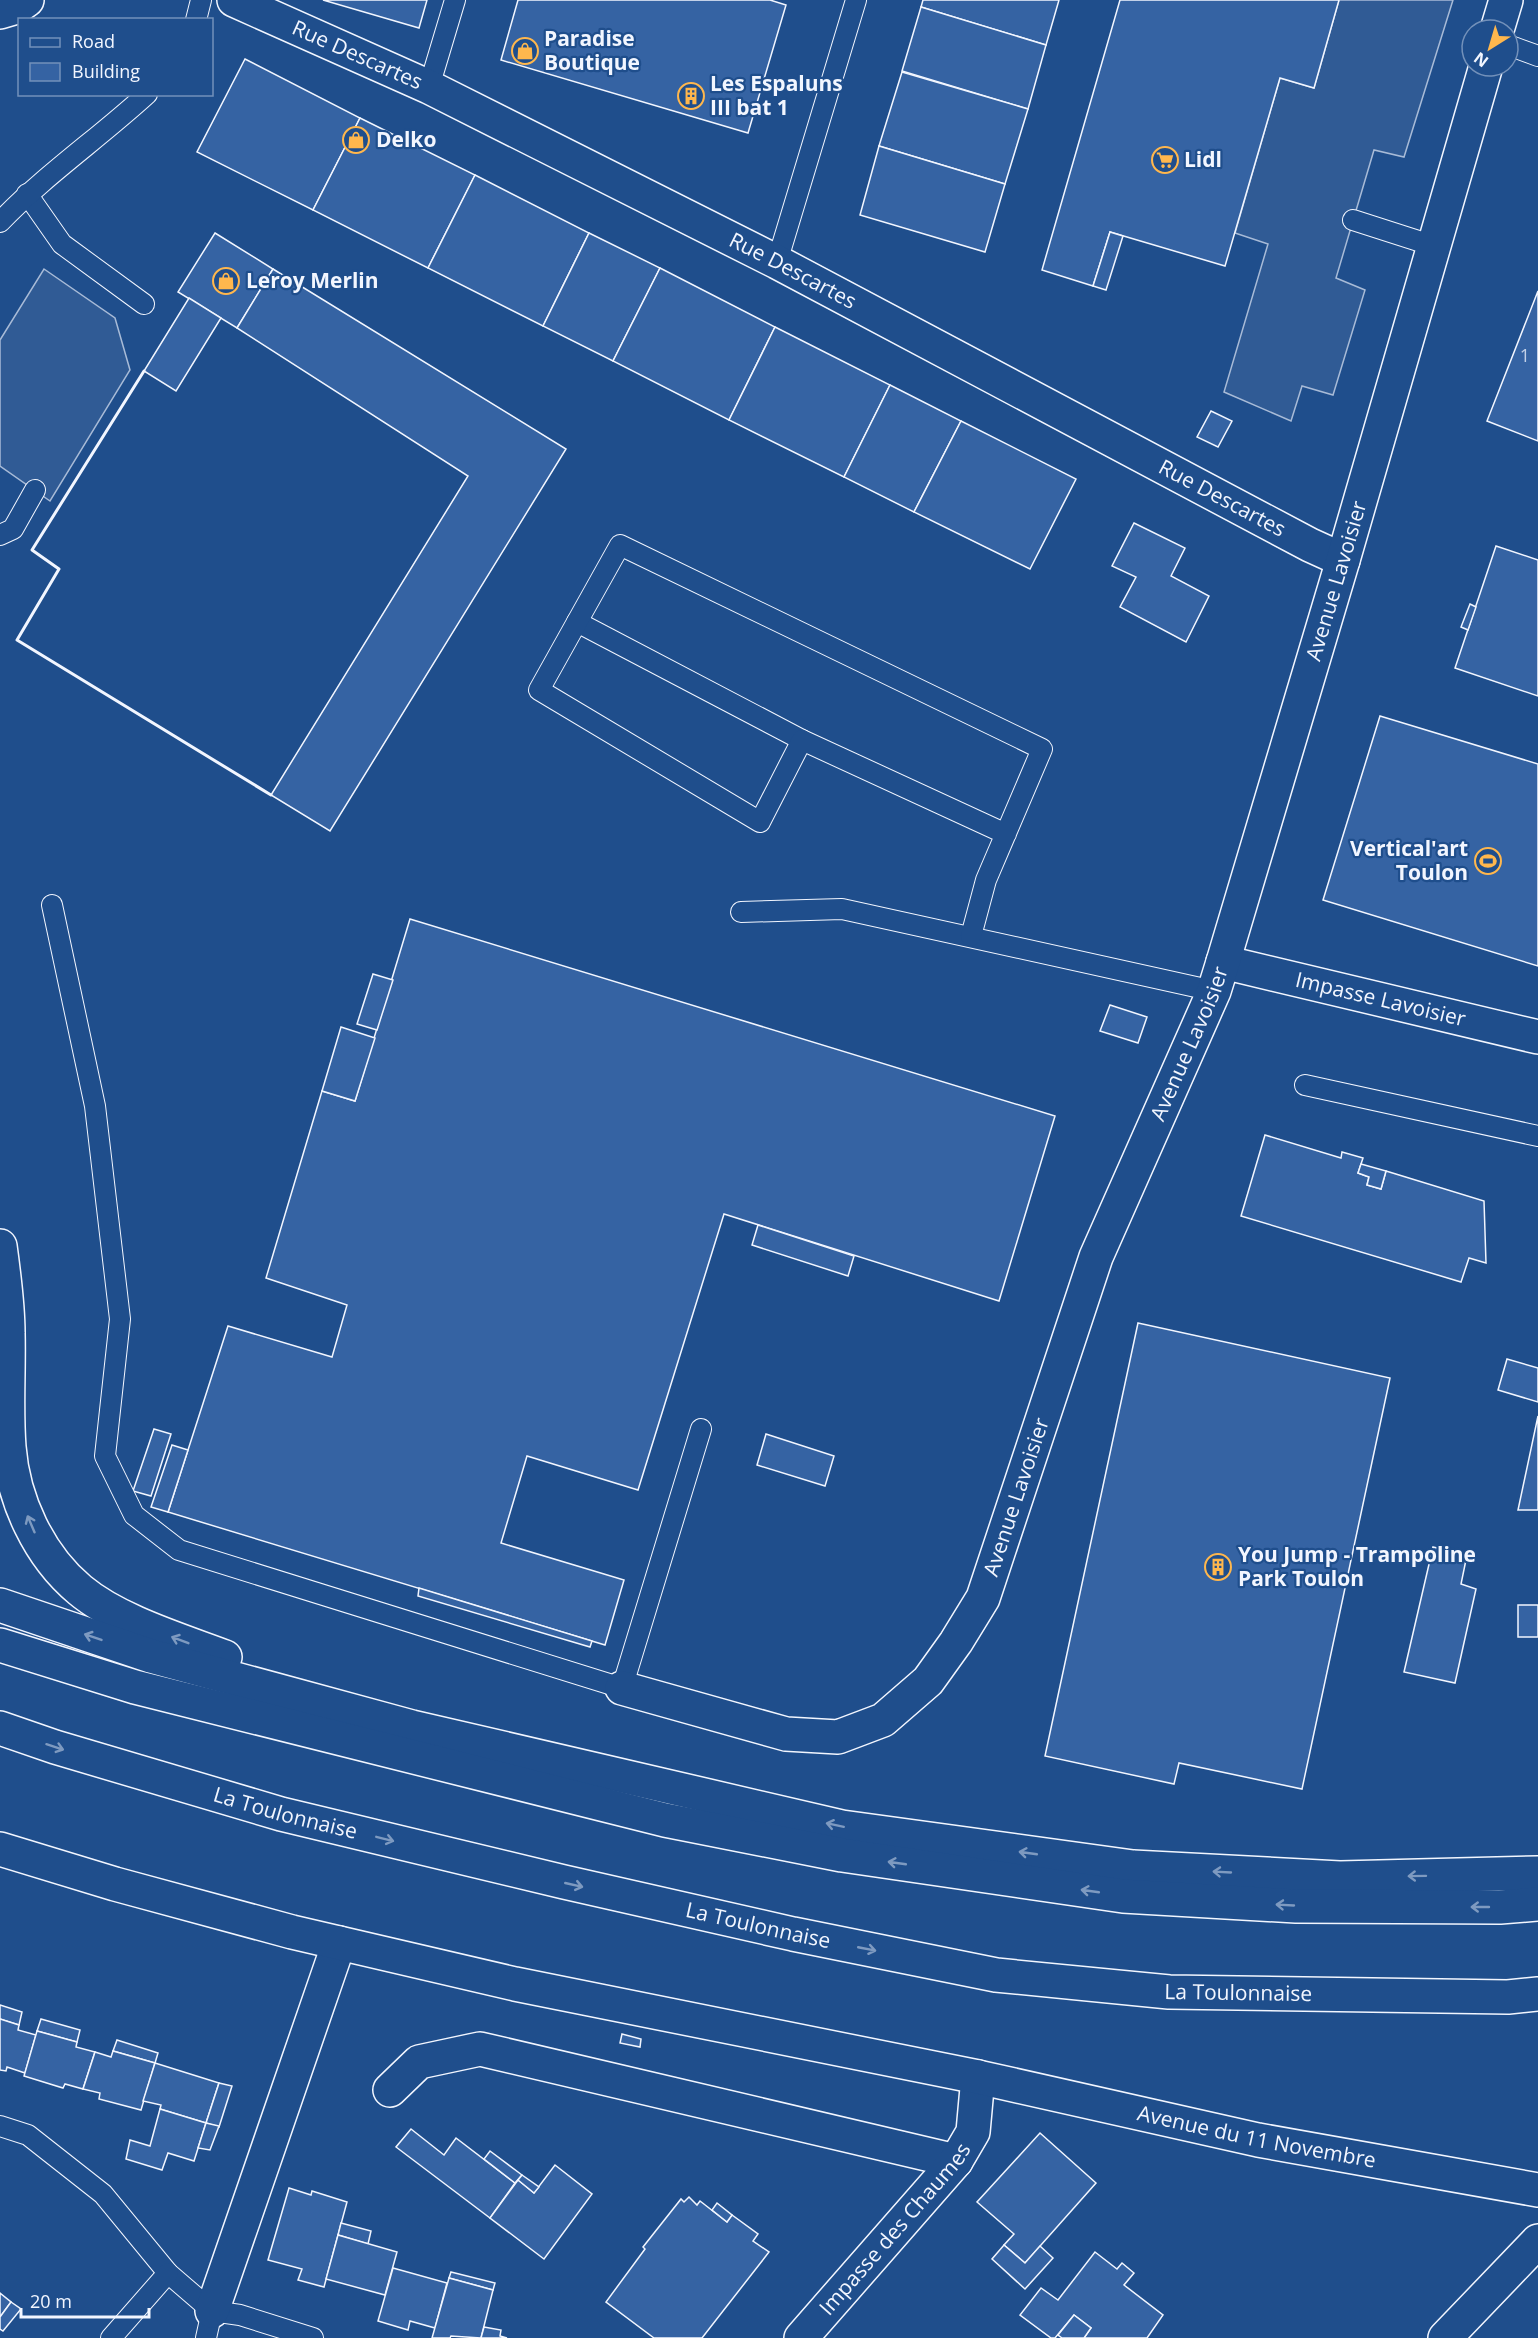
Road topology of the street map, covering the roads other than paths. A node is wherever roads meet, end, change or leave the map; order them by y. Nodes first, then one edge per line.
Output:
1 (201, 0) edge
2 (234, 0) edge
3 (455, 0) edge
4 (856, 0) edge
5 (1506, 0) edge
6 (196, 18) edge
7 (1501, 18) edge
8 (1520, 49) edge
9 (1538, 56) edge
10 (1483, 78) edge
11 (429, 87) junction
12 (145, 96) edge
13 (27, 194) junction
14 (1353, 220) dead end
15 (0, 222) edge
16 (1434, 246) junction
17 (777, 262) junction
18 (144, 304) dead end
19 (35, 490) dead end
20 (0, 535) edge
21 (1344, 560) junction
22 (577, 622) junction
23 (802, 740) junction
24 (1006, 834) junction
25 (52, 905) dead end
26 (741, 912) dead end
27 (971, 936) junction
28 (1218, 976) junction
29 (1538, 1037) edge
30 (1305, 1085) dead end
31 (1538, 1136) edge
32 (0, 1246) edge
33 (700, 1429) dead end
34 (0, 1605) edge
35 (0, 1645) edge
36 (622, 1688) junction
37 (412, 1727) junction
38 (0, 1728) edge
39 (0, 1849) edge
40 (1538, 1873) edge
41 (1538, 1904) edge
42 (339, 1942) junction
43 (1538, 1994) edge
44 (978, 2077) junction
45 (390, 2090) dead end
46 (0, 2126) edge
47 (956, 2161) junction
48 (1538, 2190) edge
49 (1538, 2241) edge
50 (168, 2273) junction
51 (209, 2325) edge
52 (111, 2338) edge
53 (313, 2338) edge
54 (801, 2338) edge
55 (1445, 2338) edge

1 - 6 lane
2 - 11 main road, Rue Descartes
3 - 11 lane
4 - 17 lane
5 - 7 main road
8 - 9 lane
10 - 16 main road, Avenue Lavoisier
11 - 17 main road, Rue Descartes
12 - 13 lane
13 - 15 lane
13 - 18 lane
14 - 16 lane
16 - 21 main road, Avenue Lavoisier
17 - 21 main road, Rue Descartes
19 - 20 lane
21 - 28 main road, Avenue Lavoisier
22 - 23 lane
22 - 23 lane
22 - 24 lane
23 - 24 lane
24 - 27 lane
25 - 36 lane
26 - 27 lane
27 - 28 lane
28 - 29 main road, Impasse Lavoisier
28 - 36 main road, Avenue Lavoisier
30 - 31 lane
37 -> 32 main road
33 - 36 lane
37 -> 34 main road
41 -> 35 main road
40 -> 37 main road
38 -> 43 main road, La Toulonnaise
39 - 42 main road, Avenue du 11 Novembre
42 - 44 main road, Avenue du 11 Novembre
42 - 51 main road
44 - 47 main road, Impasse des Chaumes
44 - 48 main road, Avenue du 11 Novembre
45 - 47 main road
46 - 50 lane
47 - 54 main road, Impasse des Chaumes
49 - 55 main road
50 - 51 lane
50 - 52 lane
51 - 53 lane

